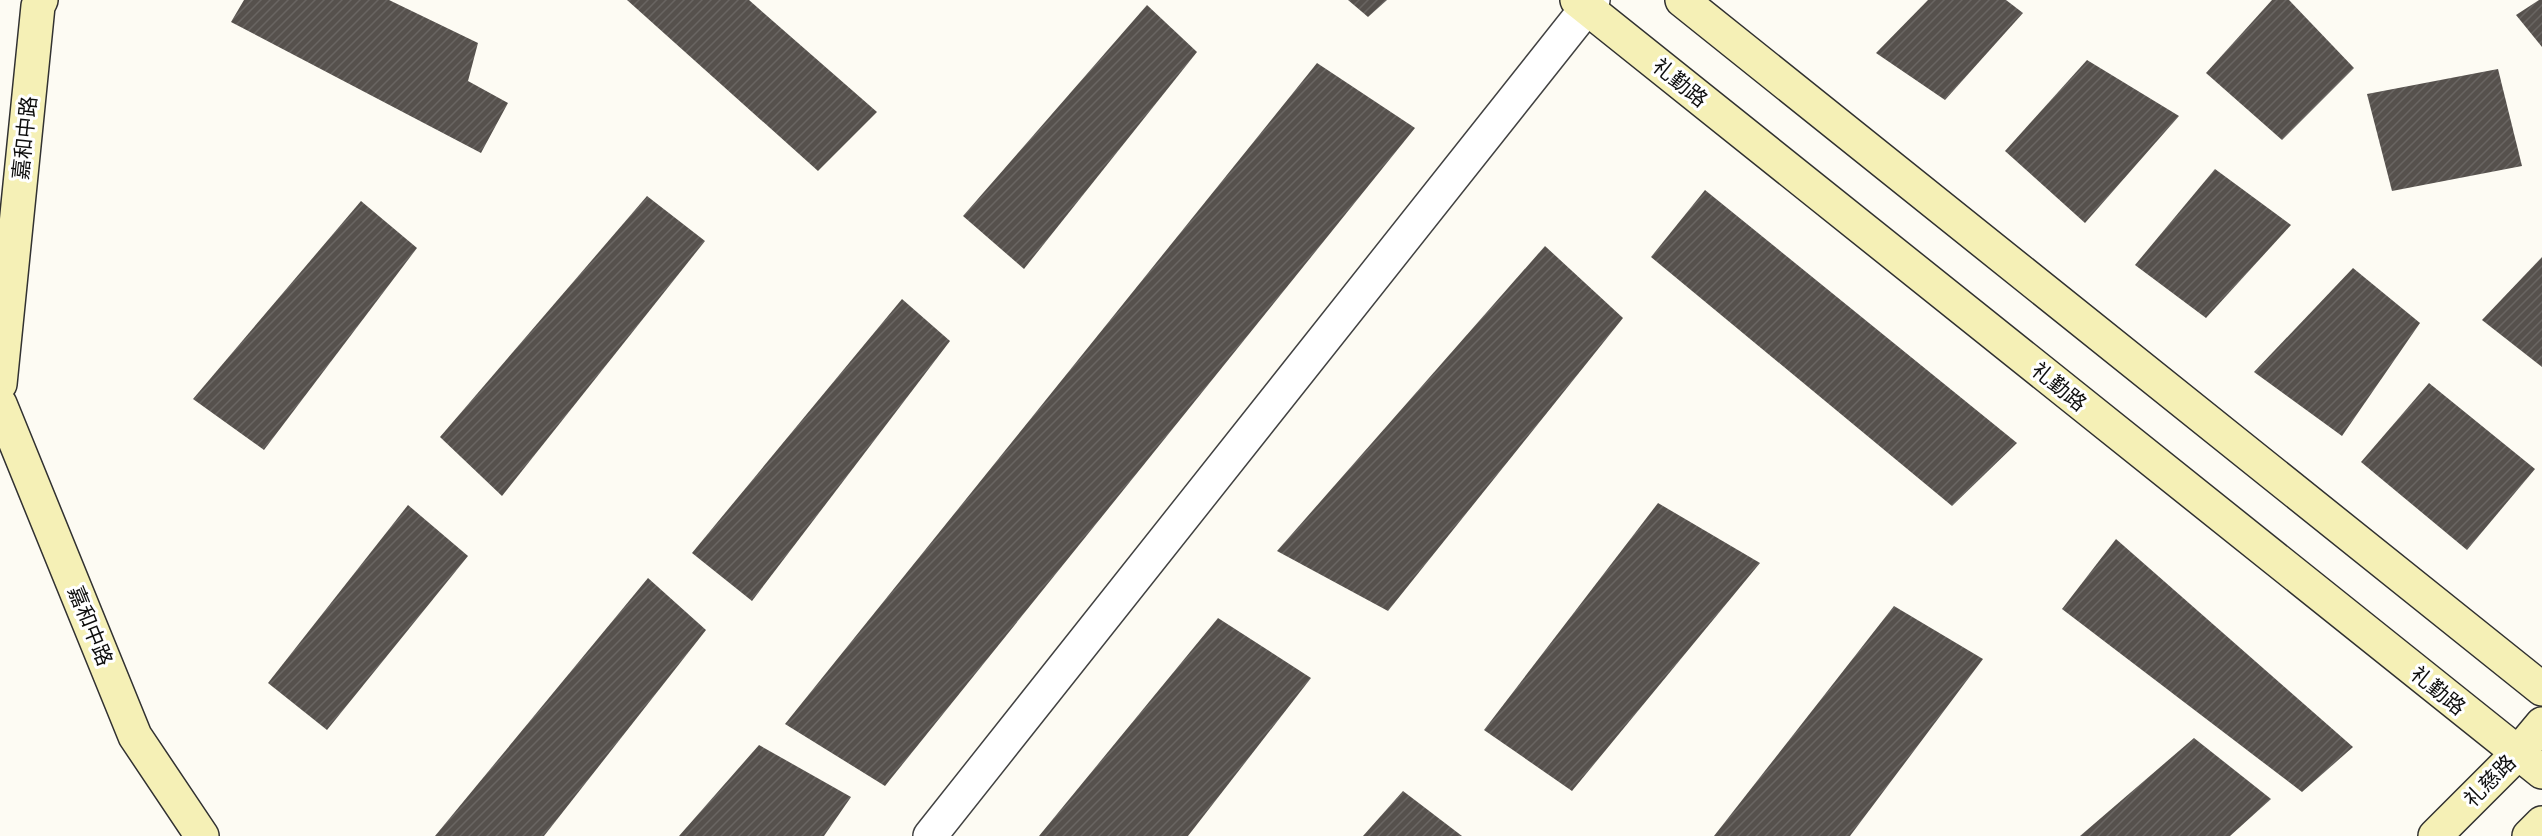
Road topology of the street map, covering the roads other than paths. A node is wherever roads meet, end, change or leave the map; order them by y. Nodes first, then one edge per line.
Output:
1 (41, 0) edge
2 (1682, 0) edge
3 (1585, 3) edge
4 (0, 384) edge
5 (0, 404) edge
6 (2542, 689) edge
7 (2542, 724) edge
8 (2530, 763) edge
9 (2542, 823) edge
10 (202, 836) edge
11 (930, 836) edge
12 (2435, 836) edge
13 (2529, 836) edge

1 - 4 main road, 嘉和中路
2 - 6 main road
3 - 8 main road, 礼勤路
3 - 11 street
5 - 10 main road, 嘉和中路
7 - 8 main road, 礼慈路
8 - 12 main road, 礼慈路
9 - 13 main road

